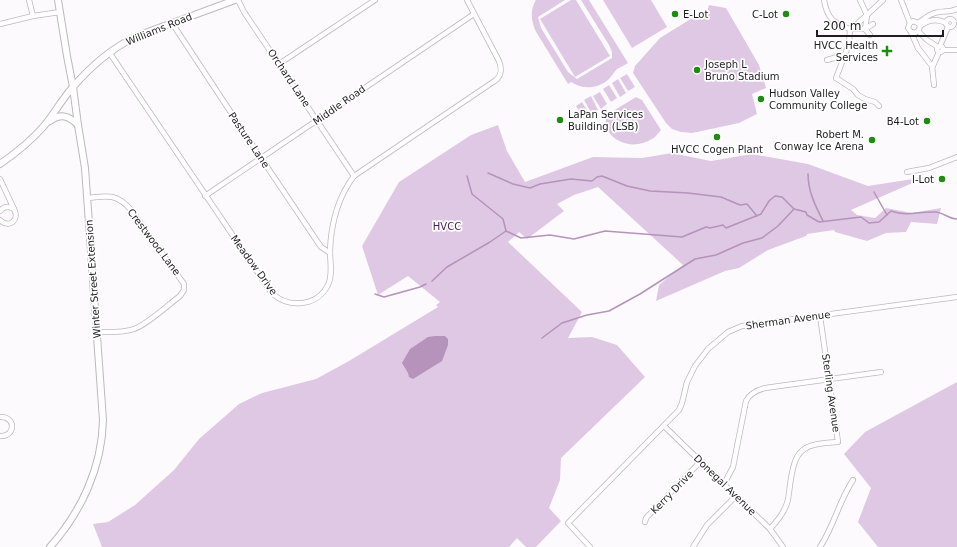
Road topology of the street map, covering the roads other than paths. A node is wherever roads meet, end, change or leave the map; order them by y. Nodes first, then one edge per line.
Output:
1 (29, 0) edge
2 (58, 0) edge
3 (236, 0) edge
4 (375, 0) edge
5 (467, 0) edge
6 (824, 0) edge
7 (860, 0) edge
8 (876, 0) edge
9 (901, 0) edge
10 (882, 1) edge
11 (957, 9) edge
12 (60, 12) junction
13 (951, 12) junction
14 (474, 14) junction
15 (867, 15) junction
16 (33, 16) junction
17 (172, 23) junction
18 (910, 23) junction
19 (0, 24) edge
20 (873, 24) dead end
21 (919, 24) junction
22 (951, 26) edge
23 (850, 29) junction
24 (865, 29) junction
25 (918, 31) junction
26 (911, 32) junction
27 (870, 35) dead end
28 (940, 49) junction
29 (957, 50) edge
30 (109, 52) junction
31 (844, 55) junction
32 (827, 60) dead end
33 (279, 64) junction
34 (932, 68) junction
35 (934, 85) dead end
36 (73, 87) junction
37 (879, 106) dead end
38 (317, 121) junction
39 (78, 125) junction
40 (44, 126) junction
41 (957, 157) edge
42 (261, 158) junction
43 (0, 164) edge
44 (907, 172) dead end
45 (354, 176) junction
46 (0, 179) edge
47 (205, 196) junction
48 (87, 198) junction
49 (14, 209) junction
50 (0, 211) edge
51 (0, 220) edge
52 (330, 253) junction
53 (957, 297) edge
54 (820, 316) junction
55 (97, 332) junction
56 (881, 372) dead end
57 (829, 380) junction
58 (0, 417) edge
59 (664, 426) junction
60 (0, 436) edge
61 (700, 462) junction
62 (853, 480) dead end
63 (724, 484) junction
64 (736, 496) junction
65 (645, 522) dead end
66 (770, 529) junction
67 (822, 546) edge
68 (50, 547) edge
69 (590, 547) edge
70 (693, 547) edge
71 (783, 547) edge

1 - 16 street
2 - 12 main road, Winter Street Extension
3 - 17 main road, Williams Road
3 - 33 street, Orchard Lane
4 - 33 street
5 - 14 street, Meadow Drive
6 - 23 street
7 - 15 street
8 - 10 street
9 - 18 street
10 - 15 street
11 - 13 street
12 - 16 street
12 - 36 main road, Winter Street Extension
13 - 21 street
13 - 22 street
14 - 38 street, Middle Road
14 - 45 street, Meadow Drive
15 - 23 street
15 - 24 street
16 - 19 street
17 - 30 main road, Williams Road
17 - 42 street, Pasture Lane
18 - 21 street
18 - 26 street
20 - 24 street
21 - 22 street
21 - 25 street
22 - 28 street
23 - 24 street
23 - 31 street
24 - 27 street
25 - 26 street
25 - 28 street
26 - 34 street
28 - 29 street
28 - 34 street
30 - 36 main road, Williams Road
30 - 47 street, Meadow Drive
31 - 32 street
31 - 37 street
33 - 38 street, Orchard Lane
34 - 35 street
36 - 39 main road, Winter Street Extension
36 - 40 main road, Williams Road
38 - 42 street, Middle Road
38 - 45 street, Orchard Lane
39 - 40 main road
39 - 48 main road, Winter Street Extension
40 - 43 main road
41 - 44 street
42 - 47 street, Middle Road
42 - 52 street, Pasture Lane
45 - 52 street, Meadow Drive
46 - 49 street
47 - 52 street, Meadow Drive
48 - 55 main road, Winter Street Extension
48 - 55 street, Crestwood Lane
49 - 50 street
49 - 51 street
53 - 54 street, Sherman Avenue
54 - 57 street, Sterling Avenue
54 - 59 street, Sherman Avenue
55 - 68 main road, Winter Street Extension
56 - 57 street
57 - 63 street
57 - 66 street, Sterling Avenue
58 - 60 street
59 - 61 street, Donegal Avenue
59 - 69 street, Sherman Avenue
61 - 63 street, Donegal Avenue
61 - 65 street, Kerry Drive
62 - 67 street
63 - 64 street, Donegal Avenue
64 - 66 street, Donegal Avenue
64 - 70 street
66 - 71 street, Donegal Avenue

